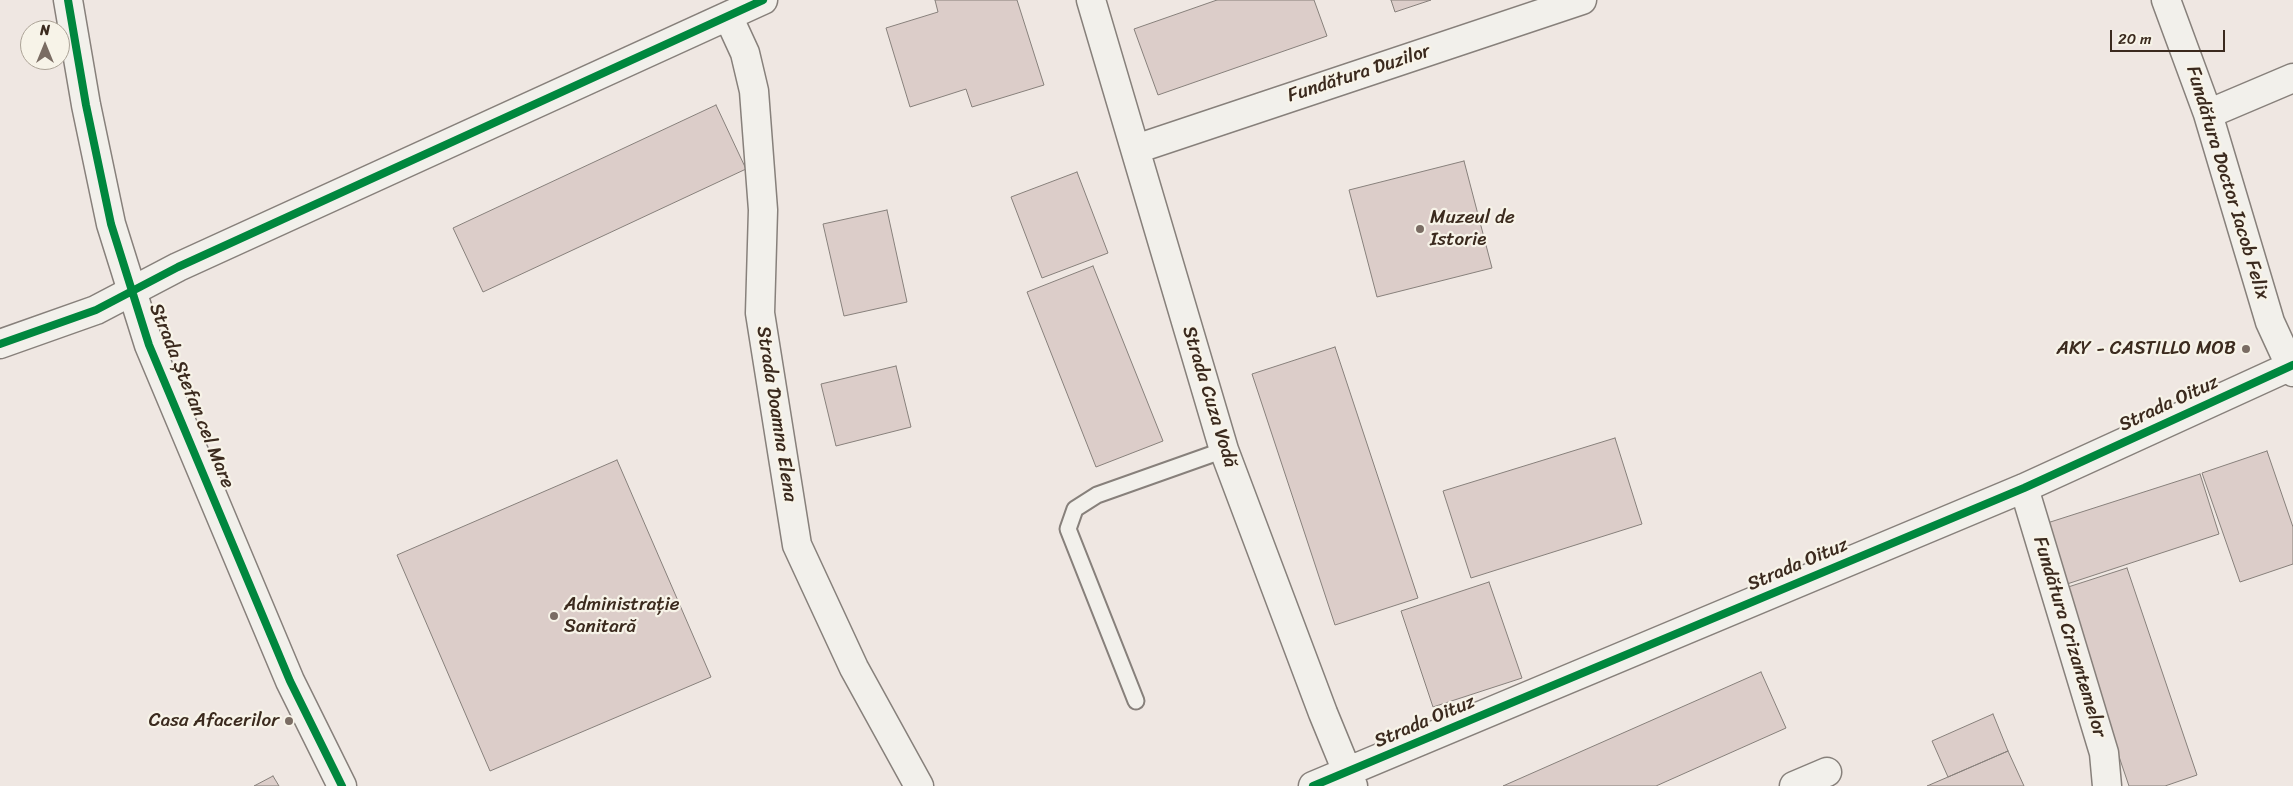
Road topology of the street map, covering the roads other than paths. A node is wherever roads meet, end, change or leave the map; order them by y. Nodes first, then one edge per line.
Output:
1 (68, 0) edge
2 (763, 0) edge
3 (1091, 0) edge
4 (1582, 0) edge
5 (2166, 0) edge
6 (728, 16) junction
7 (2293, 78) edge
8 (2208, 114) junction
9 (1136, 149) junction
10 (131, 290) junction
11 (0, 344) edge
12 (2292, 368) edge
13 (1224, 450) junction
14 (2024, 488) junction
15 (1136, 702) dead end
16 (1827, 772) dead end
17 (1350, 779) edge
18 (342, 786) edge
19 (919, 786) edge
20 (1312, 786) edge
21 (1794, 786) edge
22 (2108, 786) edge

1 - 10 street, Strada Ștefan cel Mare
2 - 6 street
3 - 9 street, Strada Cuza Vodă
4 - 9 street, Fundătura Duzilor
5 - 8 street, Fundătura Doctor Iacob Felix
6 - 10 street
6 - 19 street, Strada Doamna Elena
7 - 8 street
8 - 12 street, Fundătura Doctor Iacob Felix
9 - 13 street, Strada Cuza Vodă
10 - 11 street
10 - 18 street, Strada Ștefan cel Mare
12 - 14 street, Strada Oituz
13 - 15 lane
13 - 17 street, Strada Cuza Vodă
14 - 17 street, Strada Oituz
14 - 22 street, Fundătura Crizantemelor
16 - 21 street
17 - 20 street, Strada Oituz

